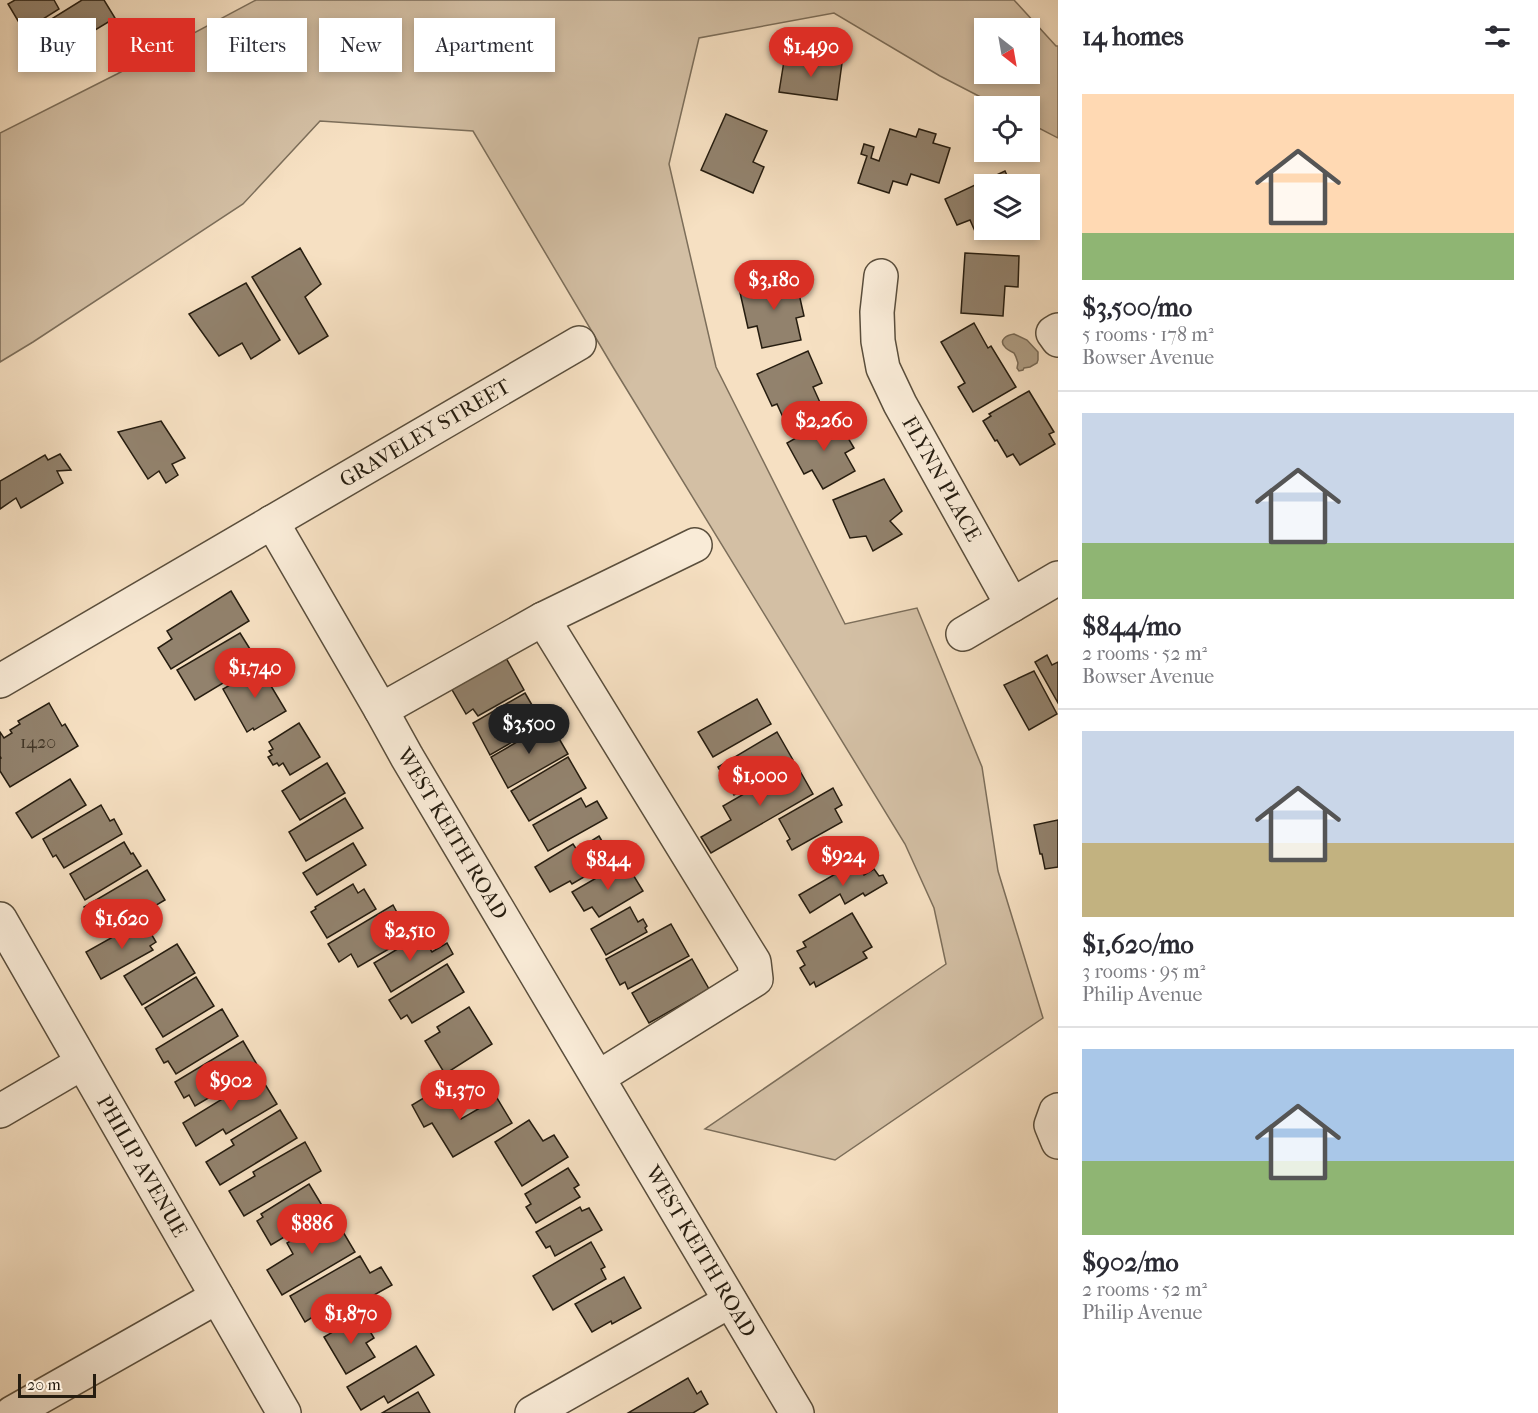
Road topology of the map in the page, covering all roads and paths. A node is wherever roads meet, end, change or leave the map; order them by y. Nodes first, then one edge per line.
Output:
1 (881, 276) dead end
2 (1058, 330) edge
3 (1058, 340) edge
4 (579, 343) dead end
5 (272, 522) junction
6 (695, 545) dead end
7 (1058, 578) edge
8 (1011, 606) junction
9 (543, 619) junction
10 (963, 634) dead end
11 (0, 681) edge
12 (381, 710) junction
13 (0, 919) edge
14 (82, 1063) junction
15 (599, 1077) junction
16 (0, 1110) edge
17 (1058, 1110) edge
18 (1058, 1142) edge
19 (217, 1297) junction
20 (730, 1302) junction
21 (12, 1413) edge
22 (284, 1413) edge
23 (531, 1413) edge
24 (797, 1413) edge

1 - 8 street, FLYNN PLACE
2 - 3 street
4 - 5 street, GRAVELEY STREET
5 - 11 street
5 - 12 street, WEST KEITH ROAD
6 - 9 street
7 - 8 street
8 - 10 street
9 - 12 street
9 - 15 street
12 - 15 street, WEST KEITH ROAD
13 - 14 street, PHILIP AVENUE
14 - 16 street
14 - 19 street, PHILIP AVENUE
15 - 20 street, WEST KEITH ROAD
17 - 18 street
19 - 21 street
19 - 22 street, PHILIP AVENUE
20 - 23 street
20 - 24 street, WEST KEITH ROAD

